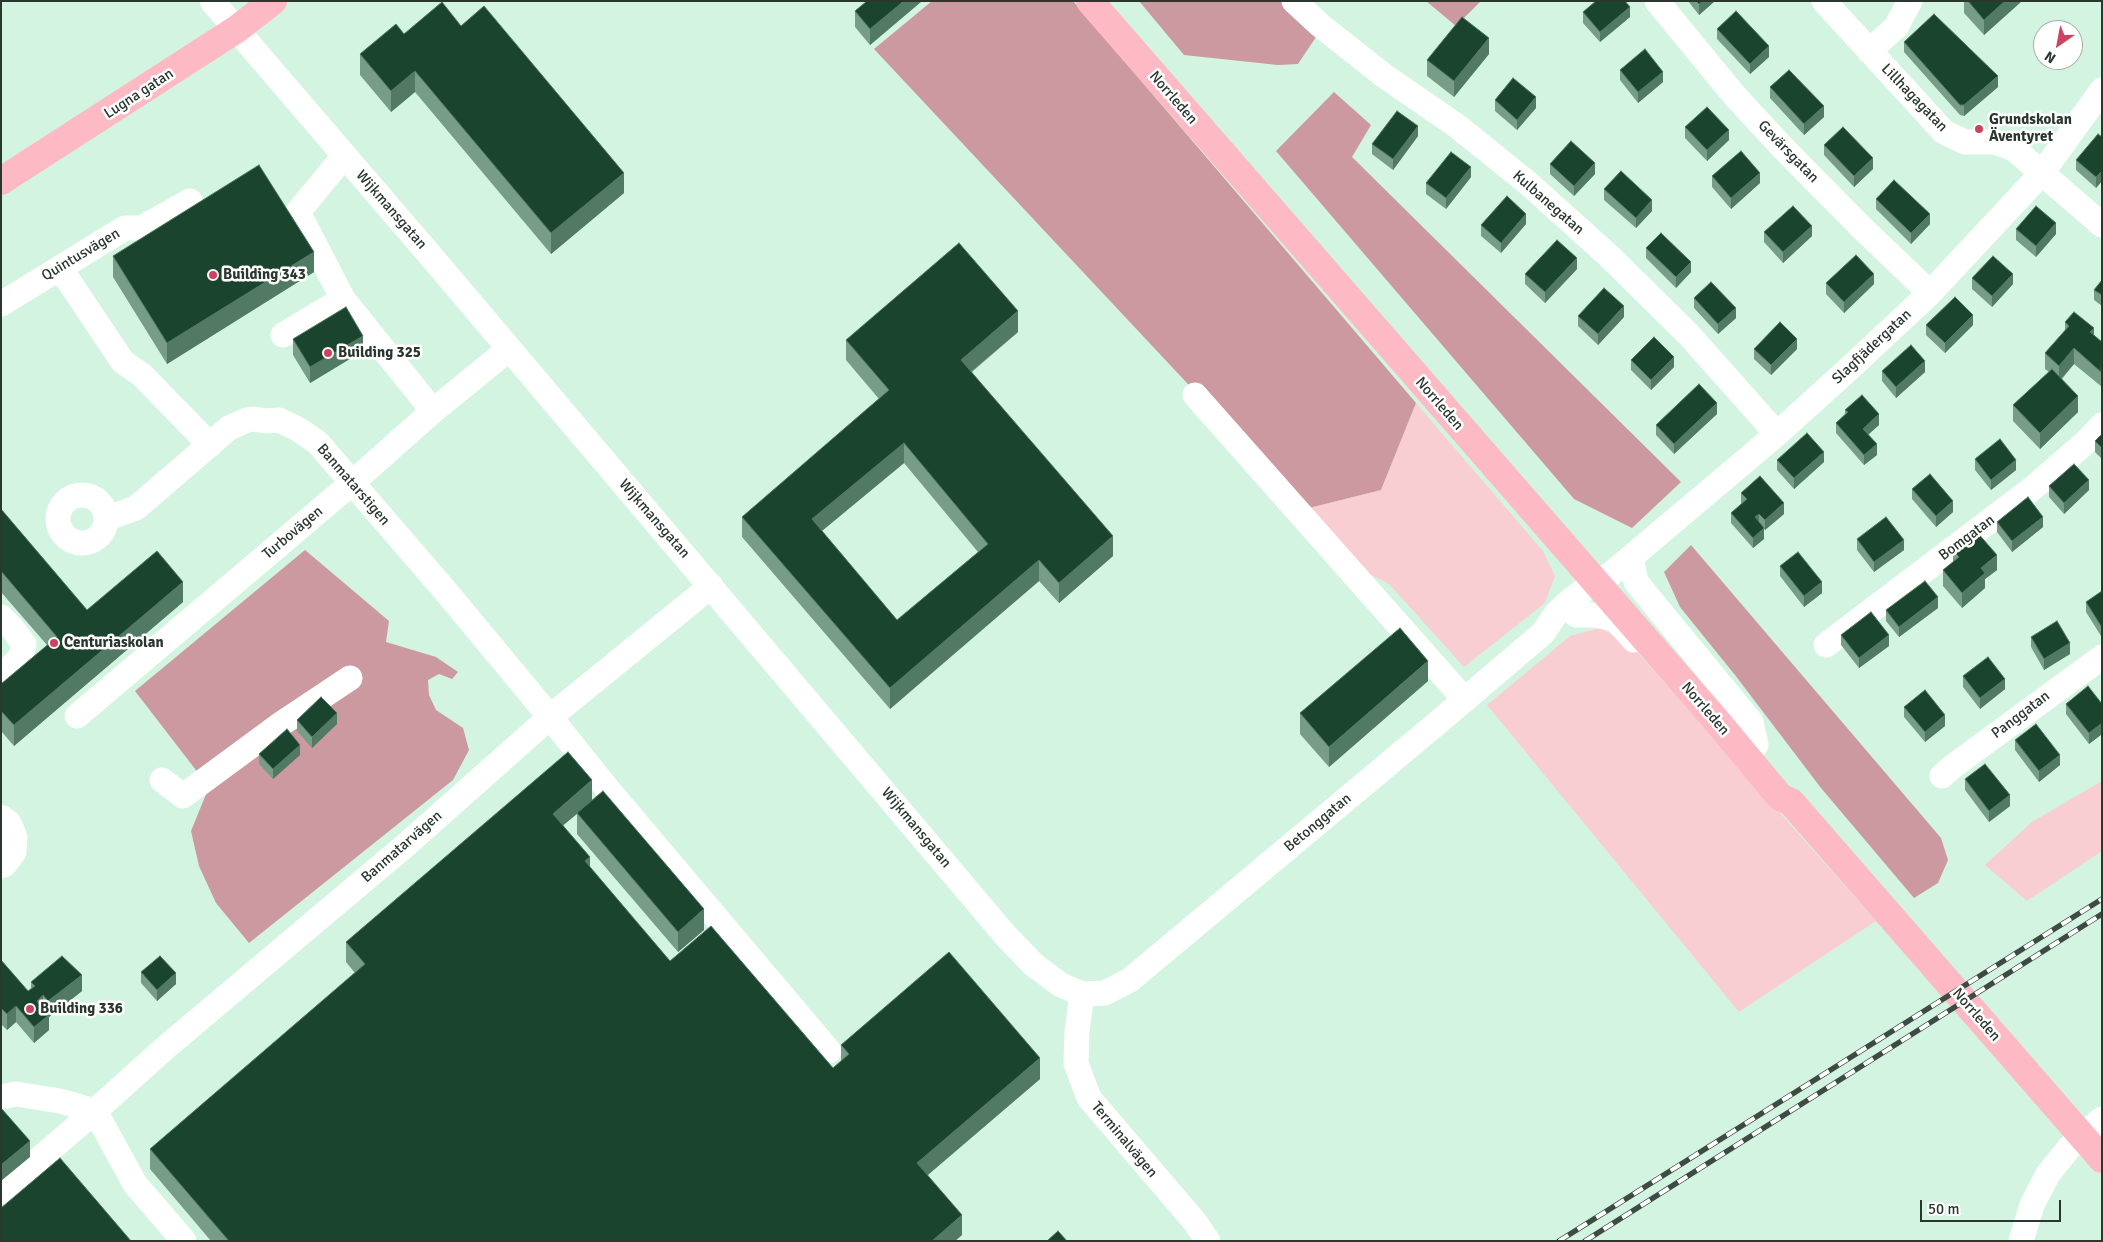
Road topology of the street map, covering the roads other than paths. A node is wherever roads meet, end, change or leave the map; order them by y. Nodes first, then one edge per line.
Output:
1 (212, 1) edge
2 (273, 1) edge
3 (1090, 1) edge
4 (1115, 1) edge
5 (1294, 1) edge
6 (1657, 1) edge
7 (1824, 1) edge
8 (1910, 1) edge
9 (237, 29) junction
10 (1869, 51) junction
11 (2102, 90) edge
12 (344, 156) junction
13 (2042, 173) junction
14 (1, 181) edge
15 (190, 201) dead end
16 (2102, 225) edge
17 (60, 268) junction
18 (1930, 293) junction
19 (343, 299) junction
20 (1, 304) edge
21 (283, 335) dead end
22 (508, 349) junction
23 (1195, 395) dead end
24 (433, 411) junction
25 (2102, 425) edge
26 (1776, 434) junction
27 (210, 445) junction
28 (352, 483) junction
29 (108, 518) dead end
30 (1569, 551) junction
31 (1631, 556) junction
32 (1602, 582) junction
33 (711, 586) junction
34 (1571, 610) junction
35 (1, 618) edge
36 (1826, 645) dead end
37 (2102, 657) edge
38 (1, 677) edge
39 (350, 678) dead end
40 (1465, 700) junction
41 (1710, 714) junction
42 (77, 716) dead end
43 (550, 717) junction
44 (1756, 745) junction
45 (1942, 776) dead end
46 (162, 780) dead end
47 (1791, 802) junction
48 (1, 818) edge
49 (1, 866) edge
50 (1082, 994) junction
51 (829, 1051) dead end
52 (1, 1097) edge
53 (93, 1111) junction
54 (2102, 1120) edge
55 (2102, 1158) edge
56 (1, 1192) edge
57 (184, 1241) edge
58 (1208, 1241) edge
59 (2021, 1241) edge

1 - 9 street, Wijkmansgatan
2 - 9 main road, Lugna gatan
3 - 30 main road, Norrleden
4 - 32 main road, Norrleden
5 - 26 street, Kulbanegatan
6 - 18 street, Gevärsgatan
7 - 10 street, Lillhagagatan
8 - 10 street, Lillhagagatan
9 - 12 street, Wijkmansgatan
9 - 14 main road, Lugna gatan
10 - 13 street, Lillhagagatan
11 - 13 street, Slagfjädergatan
12 - 19 street
12 - 22 street, Wijkmansgatan
13 - 16 street, Lillhagagatan
13 - 18 street, Slagfjädergatan
15 - 17 street, Quintusvägen
17 - 20 street, Quintusvägen
17 - 27 street
18 - 26 street, Slagfjädergatan
19 - 21 street
19 - 24 street
22 - 24 street, Turbovägen
22 - 33 street, Wijkmansgatan
23 - 40 street
24 - 28 street, Turbovägen
25 - 36 street, Bomgatan
26 - 31 street, Slagfjädergatan
27 - 28 street, Banmatarstigen
27 - 29 street, Banmatarstigen
28 - 42 street, Turbovägen
28 - 43 street, Banmatarstigen
30 - 32 main road, Norrleden
30 - 34 street, Betonggatan
31 - 32 street, Slagfjädergatan
31 - 44 street
32 - 34 street, Betonggatan
32 - 41 main road, Norrleden
32 - 44 main road, Norrleden
33 - 43 street, Banmatarvägen
33 - 50 street, Wijkmansgatan
34 - 40 street, Betonggatan
34 - 41 street
35 - 38 street
37 - 45 street, Panggatan
39 - 46 street
40 - 50 street, Betonggatan
41 - 47 main road, Norrleden
43 - 51 street, Banmatarstigen
43 - 53 street, Banmatarvägen
44 - 47 main road, Norrleden
47 - 55 main road, Norrleden
48 - 49 street
50 - 58 street, Terminalvägen
52 - 53 street
53 - 56 street, Banmatarvägen
53 - 57 street
54 - 59 street

